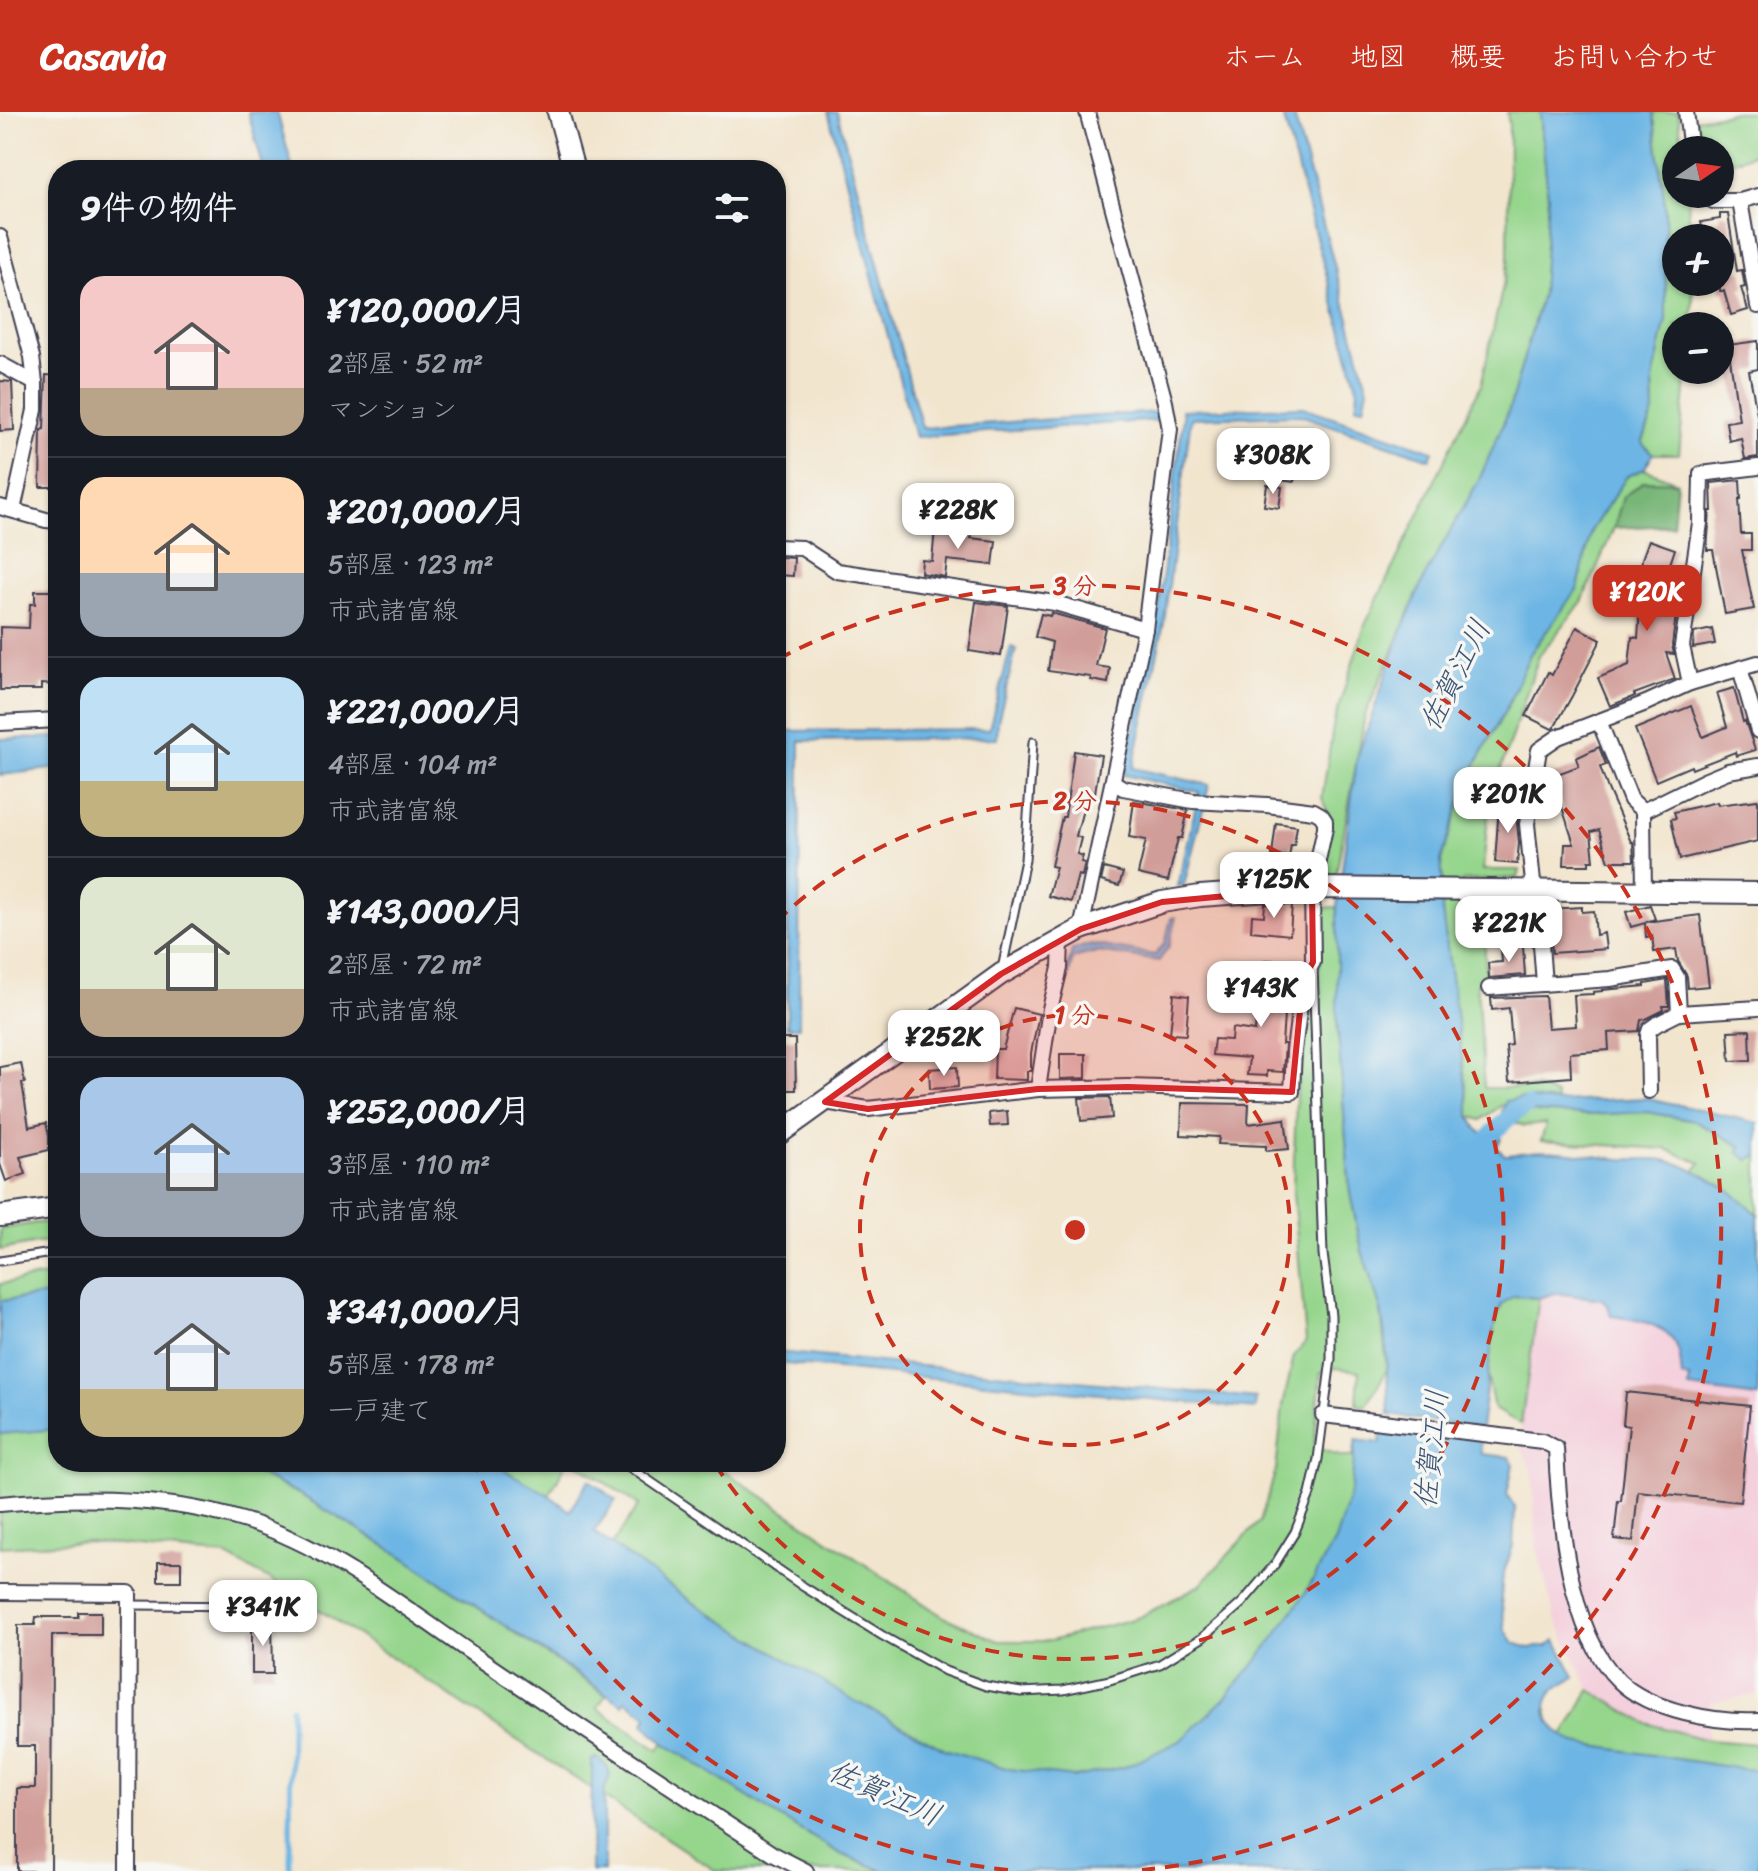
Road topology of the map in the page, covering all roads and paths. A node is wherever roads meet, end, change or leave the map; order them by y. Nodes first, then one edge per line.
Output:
1 (558, 112) edge
2 (1087, 112) edge
3 (1686, 112) edge
4 (1689, 136) edge
5 (571, 160) edge
6 (1758, 196) edge
7 (1734, 201) edge
8 (1740, 201) junction
9 (0, 237) edge
10 (1758, 306) edge
11 (0, 364) edge
12 (35, 383) junction
13 (1758, 467) edge
14 (9, 504) edge
15 (48, 520) edge
16 (786, 547) edge
17 (1145, 629) junction
18 (1758, 663) edge
19 (1740, 668) junction
20 (1690, 683) junction
21 (48, 721) edge
22 (1599, 721) junction
23 (0, 723) edge
24 (1758, 731) edge
25 (1033, 742) dead end
26 (1758, 766) edge
27 (1113, 782) junction
28 (1643, 811) junction
29 (1312, 888) junction
30 (1534, 892) junction
31 (1644, 892) junction
32 (1758, 893) edge
33 (1081, 929) junction
34 (1061, 940) junction
35 (1313, 962) junction
36 (1001, 974) junction
37 (1544, 984) junction
38 (1489, 988) dead end
39 (1758, 1008) edge
40 (1679, 1013) junction
41 (1038, 1089) junction
42 (1649, 1091) dead end
43 (825, 1102) junction
44 (786, 1129) edge
45 (48, 1209) edge
46 (1, 1213) edge
47 (48, 1254) edge
48 (0, 1261) edge
49 (1323, 1415) junction
50 (637, 1472) edge
51 (0, 1504) edge
52 (0, 1592) edge
53 (129, 1605) junction
54 (272, 1606) dead end
55 (1758, 1721) edge
56 (128, 1871) edge
57 (806, 1871) edge

1 - 5 main road
2 - 17 street
3 - 4 street
6 - 8 street
7 - 8 street
8 - 10 street
9 - 12 street
11 - 12 street
12 - 14 street
13 - 20 street
14 - 15 street
16 - 17 street
17 - 27 street
18 - 19 street
19 - 20 street
19 - 24 street
20 - 22 street
21 - 23 street
22 - 28 street
22 - 30 street
25 - 36 lane
26 - 28 street
27 - 29 street
27 - 33 street
28 - 31 street
29 - 30 main road
29 - 33 main road
29 - 35 street
30 - 31 main road
30 - 37 street
31 - 32 main road
33 - 34 main road
34 - 36 main road
34 - 41 street
35 - 41 street
35 - 49 lane
36 - 43 main road
37 - 38 street
37 - 40 street
39 - 40 street
40 - 42 street
41 - 43 street
43 - 44 main road
45 - 46 main road
47 - 48 lane
49 - 50 lane
49 - 55 street
51 - 57 street
52 - 53 street
53 - 54 lane
53 - 56 street

